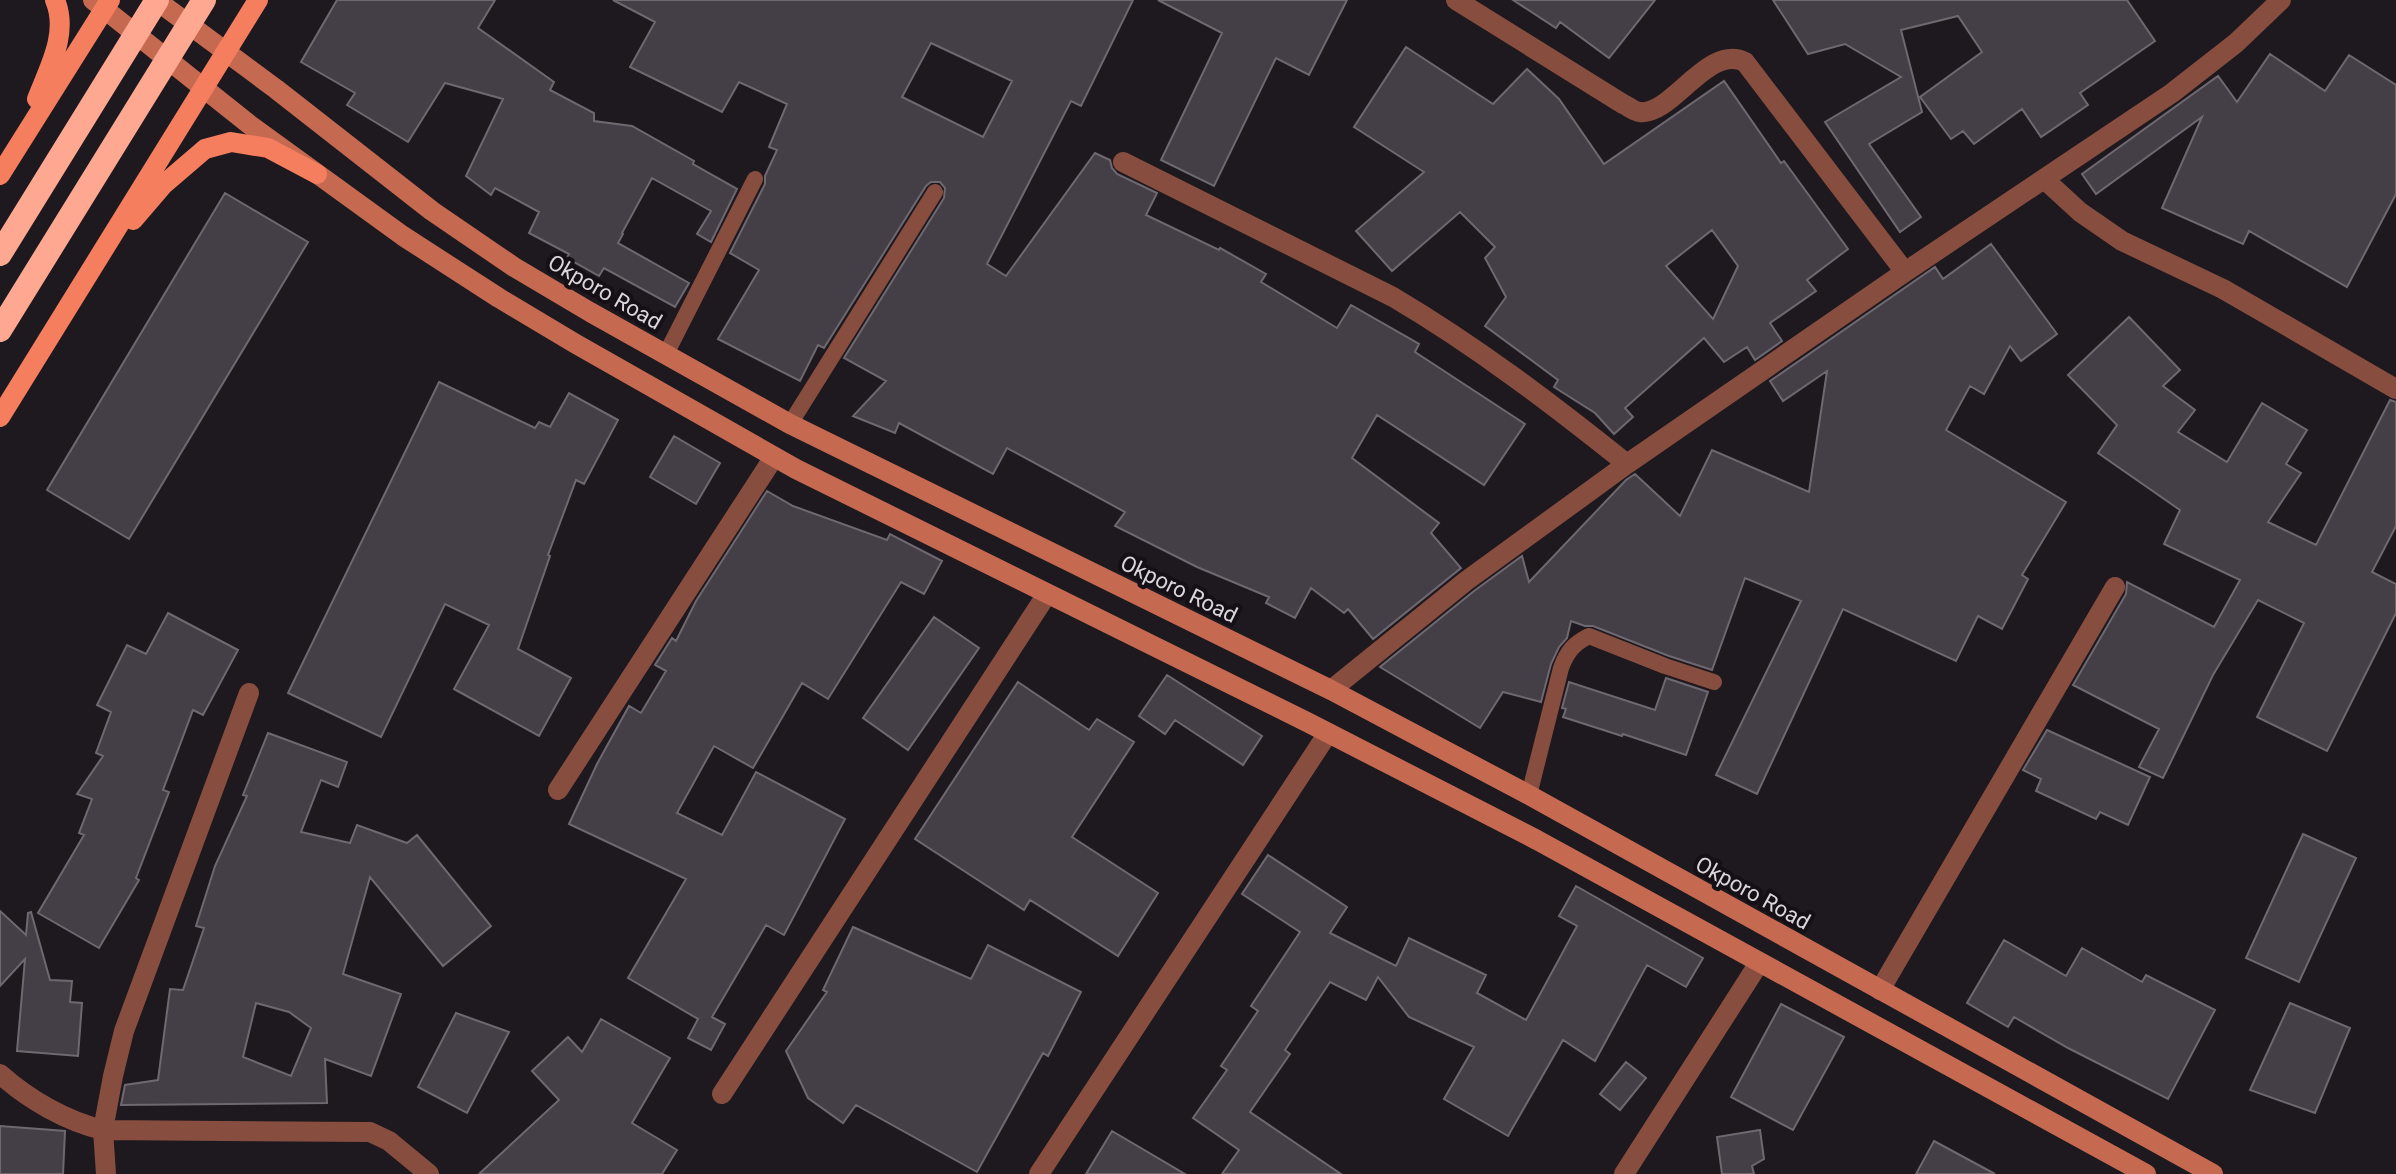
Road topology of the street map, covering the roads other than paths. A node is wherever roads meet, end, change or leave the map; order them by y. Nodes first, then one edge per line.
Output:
1 (55, 0) edge
2 (157, 0) edge
3 (204, 0) edge
4 (258, 0) edge
5 (1456, 0) edge
6 (2281, 0) edge
7 (103, 3) edge
8 (226, 52) junction
9 (203, 89) junction
10 (19, 145) junction
11 (1123, 162) dead end
12 (317, 174) junction
13 (0, 175) edge
14 (755, 179) dead end
15 (2044, 179) junction
16 (935, 192) dead end
17 (0, 254) edge
18 (93, 266) junction
19 (1905, 272) junction
20 (0, 330) edge
21 (666, 354) junction
22 (2396, 389) edge
23 (0, 417) edge
24 (790, 424) junction
25 (774, 457) junction
26 (1627, 464) junction
27 (2115, 587) dead end
28 (1047, 594) junction
29 (1714, 682) dead end
30 (1331, 690) junction
31 (249, 693) dead end
32 (1328, 733) junction
33 (558, 790) dead end
34 (1529, 795) junction
35 (1759, 963) junction
36 (1880, 990) junction
37 (0, 1074) edge
38 (722, 1094) dead end
39 (103, 1130) junction
40 (106, 1174) edge
41 (429, 1174) edge
42 (1039, 1174) edge
43 (1624, 1174) edge
44 (2146, 1174) edge
45 (2213, 1174) edge

1 - 10 main road
2 - 8 main road, Okporo Road
2 - 17 highway
3 - 20 highway
4 - 8 main road
5 - 19 street
6 - 15 street
7 - 9 main road
7 - 10 main road
8 - 9 main road
8 - 21 main road, Okporo Road
9 - 12 main road
9 - 18 main road
10 - 13 main road
11 - 26 street
12 - 18 main road
12 - 25 main road
14 - 21 lane
15 - 19 street
15 - 22 street
16 - 24 lane
18 - 23 main road
19 - 26 street
21 - 24 main road, Okporo Road
24 - 30 main road, Okporo Road
25 - 28 main road
25 - 33 street
26 - 30 street
27 - 36 street
28 - 32 main road
28 - 38 street
29 - 34 lane
30 - 34 main road, Okporo Road
31 - 39 street
32 - 35 main road
32 - 42 street
34 - 36 main road, Okporo Road
35 - 43 street
35 - 44 main road
36 - 45 main road, Okporo Road
37 - 39 street
39 - 40 street
39 - 41 street

